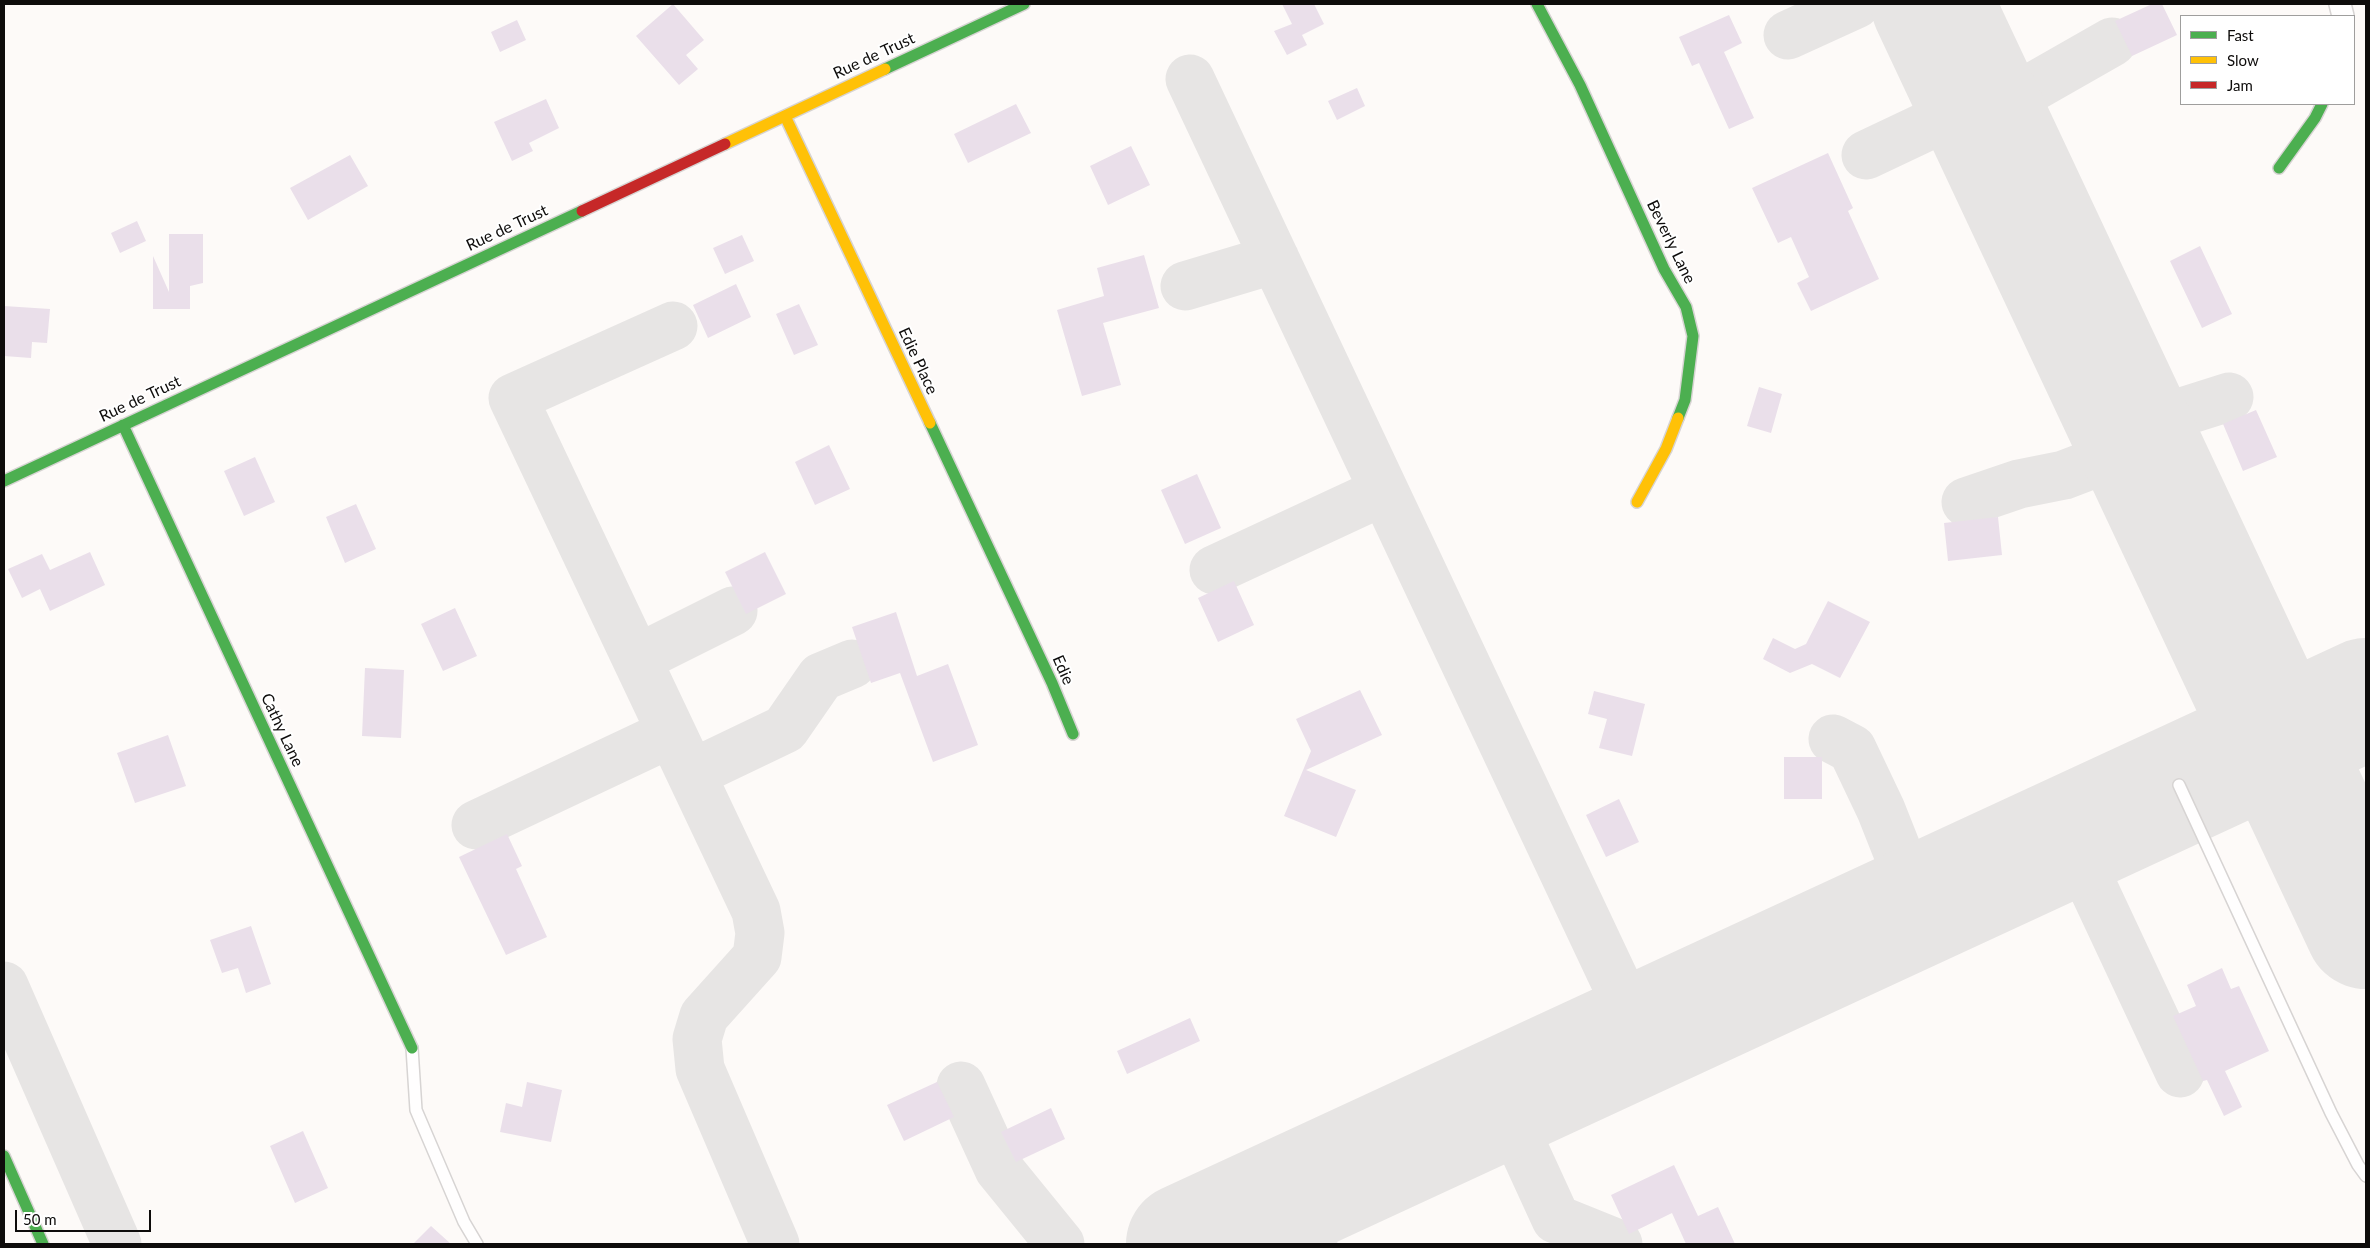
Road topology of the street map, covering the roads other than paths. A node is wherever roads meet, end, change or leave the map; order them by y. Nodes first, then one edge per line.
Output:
1 (1024, 4) edge
2 (1537, 4) edge
3 (2321, 105) edge
4 (785, 116) junction
5 (2279, 168) dead end
6 (123, 425) junction
7 (4, 481) edge
8 (1637, 502) dead end
9 (1022, 620) joint
10 (1073, 734) dead end
11 (2179, 785) dead end
12 (412, 1048) joint
13 (4, 1156) edge
14 (2366, 1176) edge
15 (43, 1244) edge
16 (477, 1244) edge

1 - 4 street, Rue de Trust
2 - 8 street, Beverly Lane
3 - 5 street
4 - 6 street, Rue de Trust
4 - 9 street, Edie Place
6 - 7 street, Rue de Trust
6 - 12 street, Cathy Lane
9 - 10 street, Edie
11 - 14 lane
12 - 16 lane
13 - 15 street

